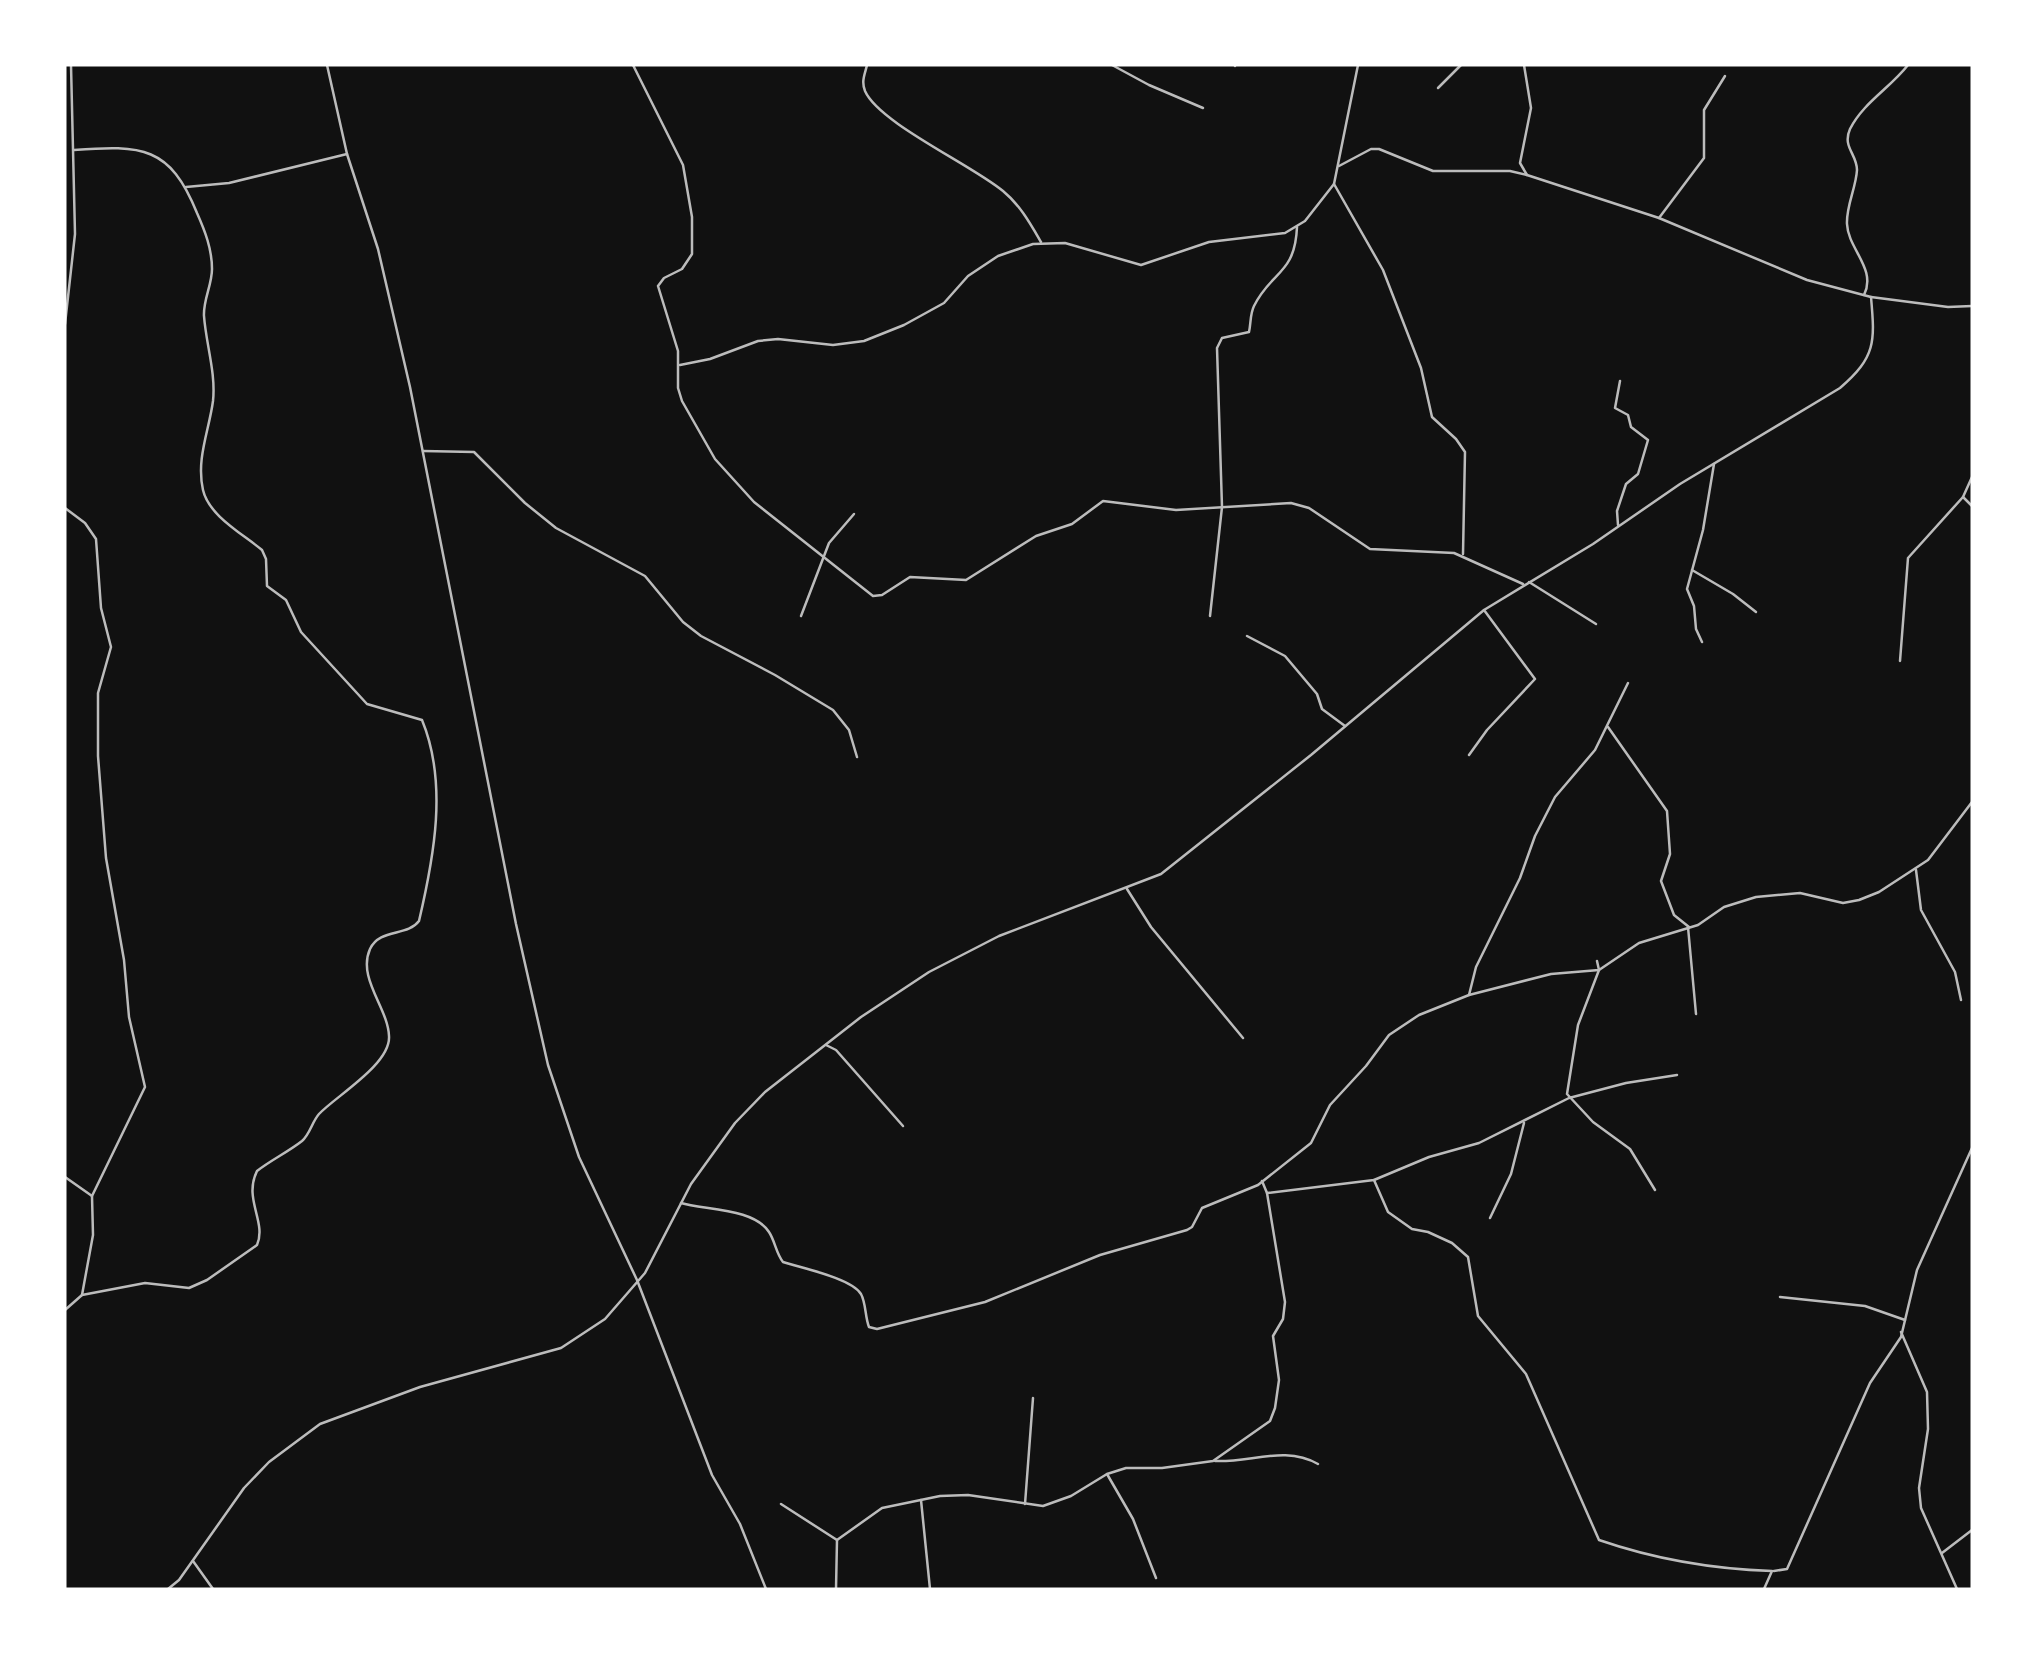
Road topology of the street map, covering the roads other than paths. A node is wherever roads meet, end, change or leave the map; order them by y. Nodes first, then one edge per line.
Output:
1 (71, 65) edge
2 (327, 65) edge
3 (633, 65) edge
4 (867, 65) edge
5 (1112, 65) edge
6 (1358, 65) edge
7 (1461, 65) edge
8 (1524, 65) edge
9 (1908, 65) edge
10 (1725, 76) dead end
11 (1438, 88) dead end
12 (1203, 108) dead end
13 (74, 150) junction
14 (347, 154) junction
15 (1339, 166) junction
16 (1527, 175) junction
17 (1334, 184) junction
18 (186, 187) junction
19 (1659, 218) junction
20 (1297, 227) junction
21 (1041, 242) junction
22 (1864, 295) junction
23 (1871, 297) junction
24 (1972, 306) edge
25 (65, 324) edge
26 (680, 365) junction
27 (1620, 381) dead end
28 (424, 451) junction
29 (1714, 464) junction
30 (1972, 477) edge
31 (1963, 496) junction
32 (1972, 506) edge
33 (1222, 507) junction
34 (65, 508) edge
35 (854, 514) dead end
36 (1618, 525) junction
37 (1462, 555) junction
38 (824, 556) junction
39 (1692, 570) junction
40 (1529, 582) junction
41 (1524, 585) junction
42 (1484, 610) junction
43 (1756, 612) dead end
44 (801, 616) dead end
45 (1210, 616) dead end
46 (1596, 624) dead end
47 (1247, 636) dead end
48 (1702, 642) dead end
49 (1900, 662) dead end
50 (1628, 683) dead end
51 (1345, 726) junction
52 (1608, 727) junction
53 (1469, 755) dead end
54 (857, 757) dead end
55 (1972, 802) edge
56 (1915, 869) junction
57 (1127, 889) junction
58 (1688, 927) junction
59 (1597, 961) dead end
60 (1600, 970) junction
61 (1469, 995) junction
62 (1961, 1000) dead end
63 (1696, 1014) dead end
64 (1243, 1038) dead end
65 (826, 1045) junction
66 (1677, 1075) dead end
67 (1569, 1098) junction
68 (1524, 1123) junction
69 (904, 1126) dead end
70 (1972, 1147) edge
71 (65, 1177) edge
72 (1374, 1180) junction
73 (1262, 1181) junction
74 (1655, 1190) dead end
75 (1267, 1193) junction
76 (92, 1196) junction
77 (681, 1203) junction
78 (1490, 1218) dead end
79 (637, 1280) junction
80 (82, 1295) junction
81 (1780, 1297) dead end
82 (65, 1310) edge
83 (1905, 1320) junction
84 (1901, 1332) junction
85 (1033, 1398) dead end
86 (1213, 1461) junction
87 (1318, 1464) dead end
88 (1107, 1474) junction
89 (921, 1500) junction
90 (781, 1504) dead end
91 (1025, 1504) junction
92 (1972, 1531) edge
93 (836, 1540) junction
94 (1942, 1553) junction
95 (193, 1560) junction
96 (1772, 1572) junction
97 (1156, 1578) dead end
98 (168, 1589) edge
99 (214, 1589) edge
100 (766, 1589) edge
101 (836, 1589) edge
102 (930, 1589) edge
103 (1764, 1589) edge
104 (1956, 1589) edge

1 - 13 street
2 - 14 street
3 - 26 street
4 - 21 street
5 - 12 street
6 - 15 street
7 - 11 street
8 - 16 street
9 - 22 street
10 - 19 street
13 - 18 street
13 - 25 street
14 - 18 street
14 - 28 street
15 - 16 street
15 - 17 street
16 - 19 street
17 - 20 street
17 - 37 street
18 - 80 street
19 - 22 street
20 - 21 street
20 - 33 street
21 - 26 street
22 - 23 street
23 - 24 street
23 - 29 street
26 - 38 street
27 - 36 street
28 - 54 street
28 - 79 street
29 - 36 street
29 - 39 street
30 - 31 street
31 - 32 street
31 - 49 street
33 - 37 street
33 - 38 street
33 - 45 street
34 - 76 street
35 - 38 street
36 - 40 street
37 - 41 street
38 - 44 street
39 - 43 street
39 - 48 street
40 - 41 street
40 - 46 street
41 - 42 street
42 - 51 street
42 - 53 street
47 - 51 street
50 - 52 street
51 - 57 street
52 - 58 street
52 - 61 street
55 - 56 street
56 - 58 street
56 - 62 street
57 - 64 street
57 - 65 street
58 - 60 street
58 - 63 street
59 - 60 street
60 - 61 street
60 - 67 street
61 - 73 street
65 - 69 street
65 - 77 street
66 - 67 street
67 - 68 street
67 - 74 street
68 - 72 street
68 - 78 street
70 - 83 street
71 - 76 street
72 - 75 street
72 - 96 street
73 - 75 street
73 - 77 street
75 - 86 street
76 - 80 street
77 - 79 street
79 - 95 street
79 - 100 street
80 - 82 street
81 - 83 street
83 - 84 street
84 - 94 street
84 - 96 street
85 - 91 street
86 - 87 street
86 - 88 street
88 - 91 street
88 - 97 street
89 - 91 street
89 - 93 street
89 - 102 street
90 - 93 street
92 - 94 street
93 - 101 street
94 - 104 street
95 - 98 street
95 - 99 street
96 - 103 street

